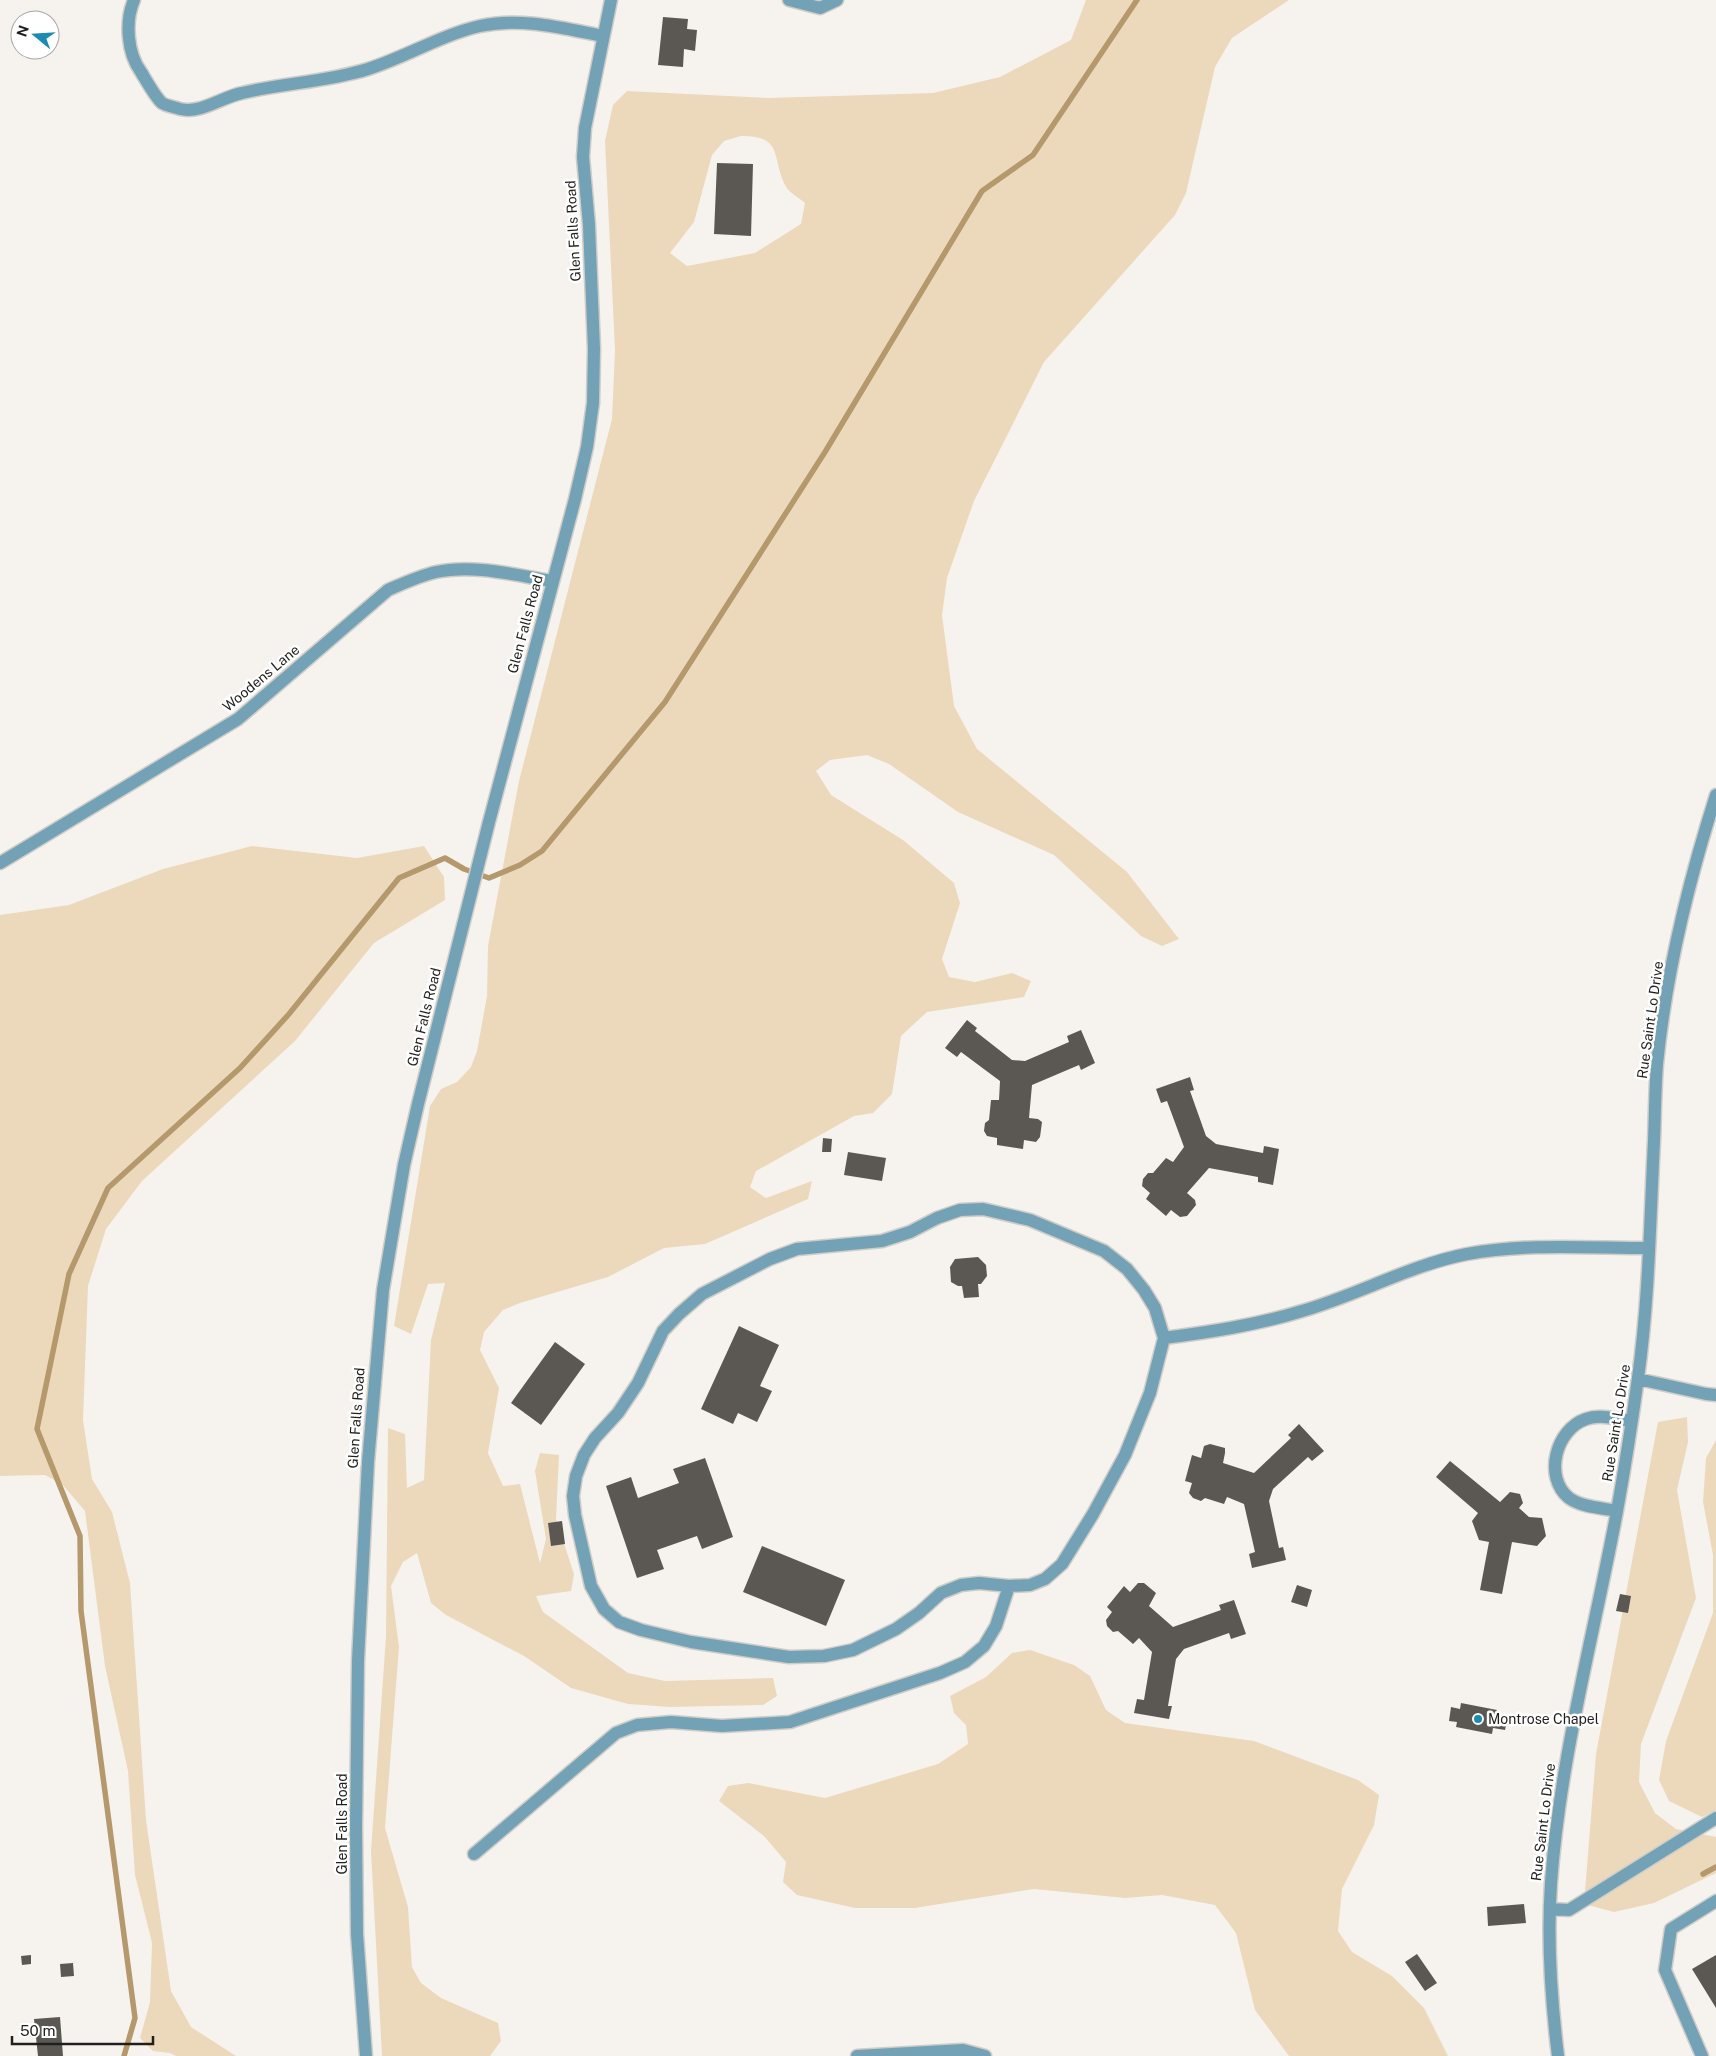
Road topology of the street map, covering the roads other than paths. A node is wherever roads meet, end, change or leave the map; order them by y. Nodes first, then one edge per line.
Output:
1 (134, 0) edge
2 (611, 0) edge
3 (789, 0) edge
4 (837, 0) edge
5 (603, 36) junction
6 (552, 581) junction
7 (1716, 795) edge
8 (0, 863) edge
9 (1649, 1248) junction
10 (1164, 1338) junction
11 (1638, 1380) junction
12 (1716, 1395) edge
13 (1631, 1421) junction
14 (1617, 1511) junction
15 (1009, 1586) junction
16 (1716, 1818) edge
17 (474, 1854) dead end
18 (1716, 1901) edge
19 (1550, 1909) junction
20 (366, 2056) edge
21 (857, 2056) edge
22 (985, 2056) edge
23 (1558, 2056) edge
24 (1702, 2056) edge

1 - 5 street
2 - 5 street, Glen Falls Road
3 - 4 street
5 - 6 street, Glen Falls Road
6 - 8 street, Woodens Lane
6 - 20 street, Glen Falls Road
7 - 9 street, Rue Saint Lo Drive
9 - 10 street
9 - 11 street, Rue Saint Lo Drive
10 - 15 street
10 - 15 street
11 - 12 street
11 - 13 street, Rue Saint Lo Drive
13 - 14 street, Rue Saint Lo Drive
13 - 14 street
14 - 19 street, Rue Saint Lo Drive
15 - 17 street
16 - 19 street
18 - 24 street
19 - 23 street, Rue Saint Lo Drive
21 - 22 street

